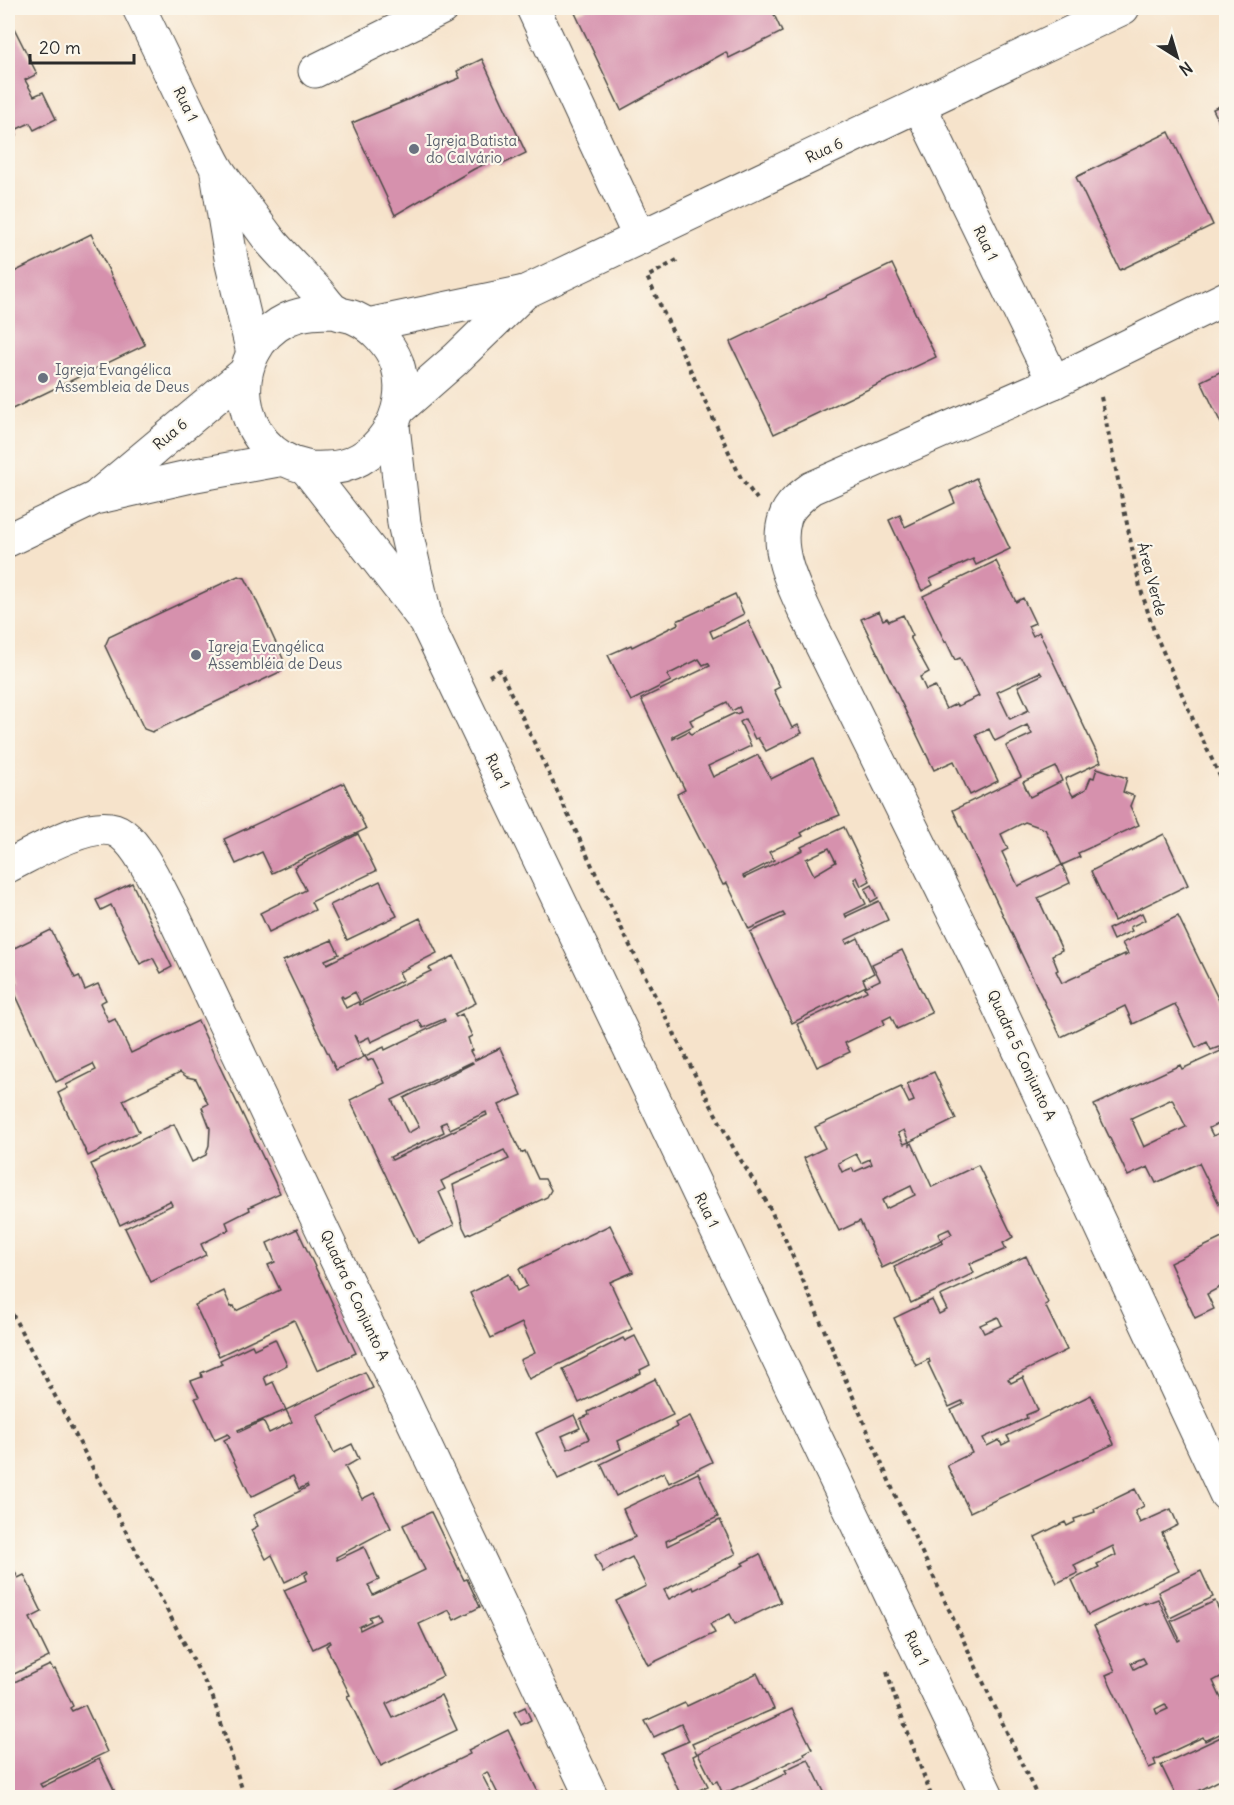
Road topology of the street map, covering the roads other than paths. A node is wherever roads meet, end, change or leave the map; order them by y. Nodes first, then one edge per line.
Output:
1 (139, 8) edge
2 (442, 8) edge
3 (533, 8) edge
4 (1123, 8) edge
5 (315, 71) dead end
6 (919, 105) junction
7 (216, 168) junction
8 (640, 238) junction
9 (525, 292) junction
10 (1227, 298) edge
11 (337, 312) junction
12 (368, 325) junction
13 (249, 363) junction
14 (1054, 381) junction
15 (396, 418) junction
16 (295, 463) junction
17 (95, 498) junction
18 (8, 540) edge
19 (426, 622) junction
20 (8, 866) edge
21 (1227, 1494) edge
22 (592, 1797) edge
23 (988, 1797) edge

1 - 7 street, Rua 1
2 - 5 street
3 - 8 street
4 - 6 street, Rua 6
6 - 8 street, Rua 6
6 - 14 street, Rua 1
7 - 11 street
7 - 13 street
8 - 9 street, Rua 6
9 - 12 street, Rua 6
9 - 15 street, Rua 6
10 - 14 street
11 - 12 street
11 - 13 street
12 - 15 street
13 - 16 street
13 - 17 street, Rua 6
14 - 21 street, Quadra 5 Conjunto A
15 - 16 street
15 - 19 street
16 - 17 street, Rua 6
16 - 19 street
17 - 18 street, Rua 6
19 - 23 street, Rua 1
20 - 22 street, Quadra 6 Conjunto A

